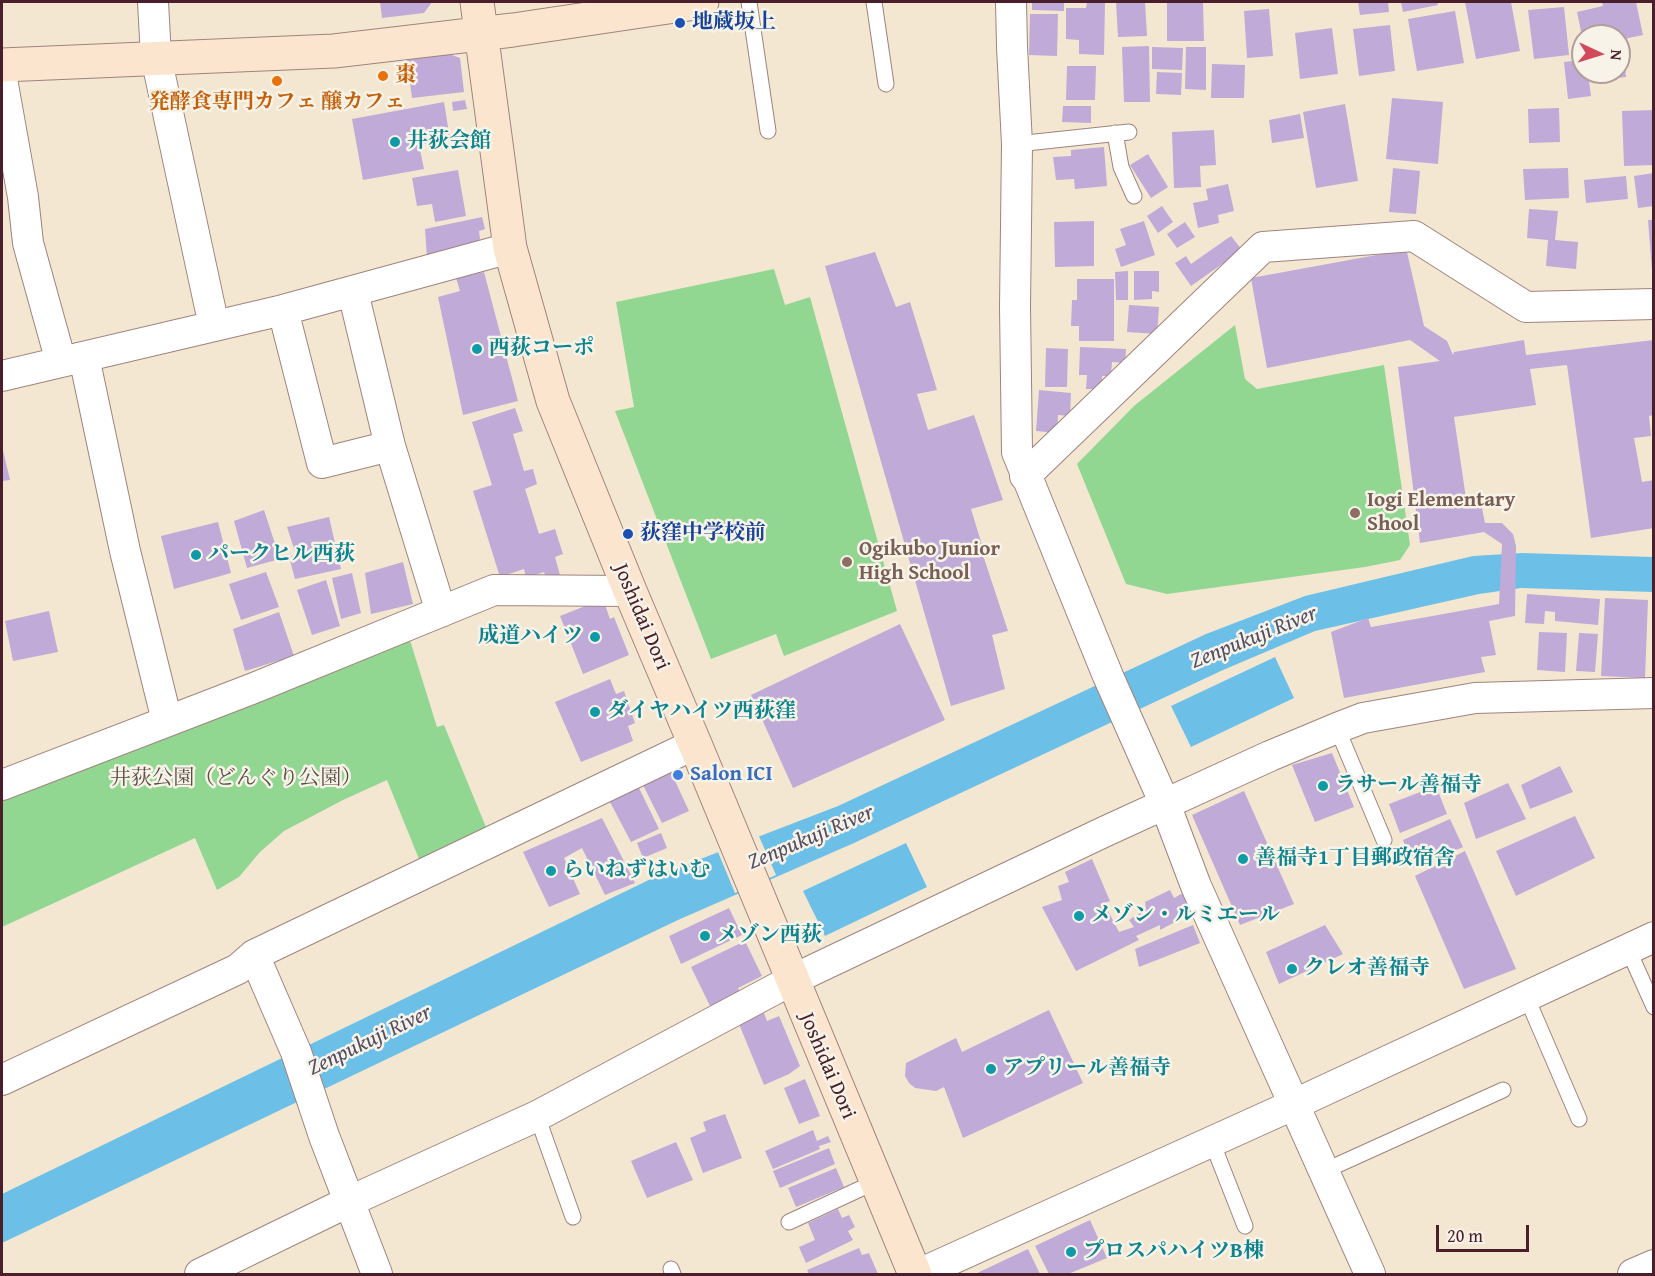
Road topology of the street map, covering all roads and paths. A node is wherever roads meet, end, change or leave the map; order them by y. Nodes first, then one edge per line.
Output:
1 (153, 2) edge
2 (477, 2) edge
3 (702, 2) edge
4 (749, 2) edge
5 (874, 2) edge
6 (1011, 2) edge
7 (481, 34) junction
8 (156, 57) junction
9 (2, 65) edge
10 (2, 79) edge
11 (886, 84) dead end
12 (768, 131) dead end
13 (1017, 144) junction
14 (1134, 196) dead end
15 (510, 248) junction
16 (353, 292) junction
17 (1653, 304) edge
18 (284, 310) junction
19 (214, 326) junction
20 (72, 360) junction
21 (2, 376) edge
22 (390, 446) junction
23 (1025, 476) junction
24 (630, 591) junction
25 (441, 612) junction
26 (1653, 693) edge
27 (167, 721) junction
28 (1337, 728) junction
29 (695, 744) junction
30 (2, 785) edge
31 (1165, 804) junction
32 (1384, 840) dead end
33 (1641, 943) edge
34 (254, 955) junction
35 (792, 980) junction
36 (1526, 996) junction
37 (1653, 1007) edge
38 (2, 1080) edge
39 (1503, 1090) dead end
40 (1295, 1104) junction
41 (537, 1116) junction
42 (1579, 1119) dead end
43 (1212, 1142) junction
44 (1324, 1171) junction
45 (875, 1182) junction
46 (348, 1202) junction
47 (573, 1217) dead end
48 (789, 1222) dead end
49 (1245, 1226) dead end
50 (237, 1267) edge
51 (200, 1275) edge
52 (376, 1275) edge
53 (917, 1275) edge
54 (1370, 1275) edge

1 - 8 street
2 - 7 main road, Joshidai Dori
3 - 7 main road
4 - 12 lane
5 - 11 lane
6 - 13 street
7 - 8 main road
7 - 15 main road, Joshidai Dori
8 - 9 main road
8 - 19 street
10 - 20 street
13 - 14 lane
13 - 23 street
15 - 16 street
15 - 24 main road, Joshidai Dori
16 - 18 street
16 - 22 street
17 - 23 street
18 - 19 street
18 - 22 street
19 - 20 street
20 - 21 street
20 - 27 street
22 - 25 street
23 - 31 street
24 - 25 street
24 - 29 main road, Joshidai Dori
25 - 27 street
26 - 28 street
27 - 30 street
28 - 31 street
28 - 32 lane
29 - 34 street
29 - 35 main road, Joshidai Dori
31 - 35 street
31 - 40 street
33 - 36 street
33 - 37 lane
34 - 38 street
34 - 46 street
35 - 41 street
35 - 45 main road, Joshidai Dori
36 - 40 street
36 - 42 lane
39 - 44 lane
40 - 43 street
40 - 44 street
41 - 46 street
41 - 47 lane
43 - 49 lane
43 - 53 street
44 - 54 street
45 - 48 lane
45 - 53 main road, Joshidai Dori
46 - 50 street
46 - 52 street
50 - 51 street

